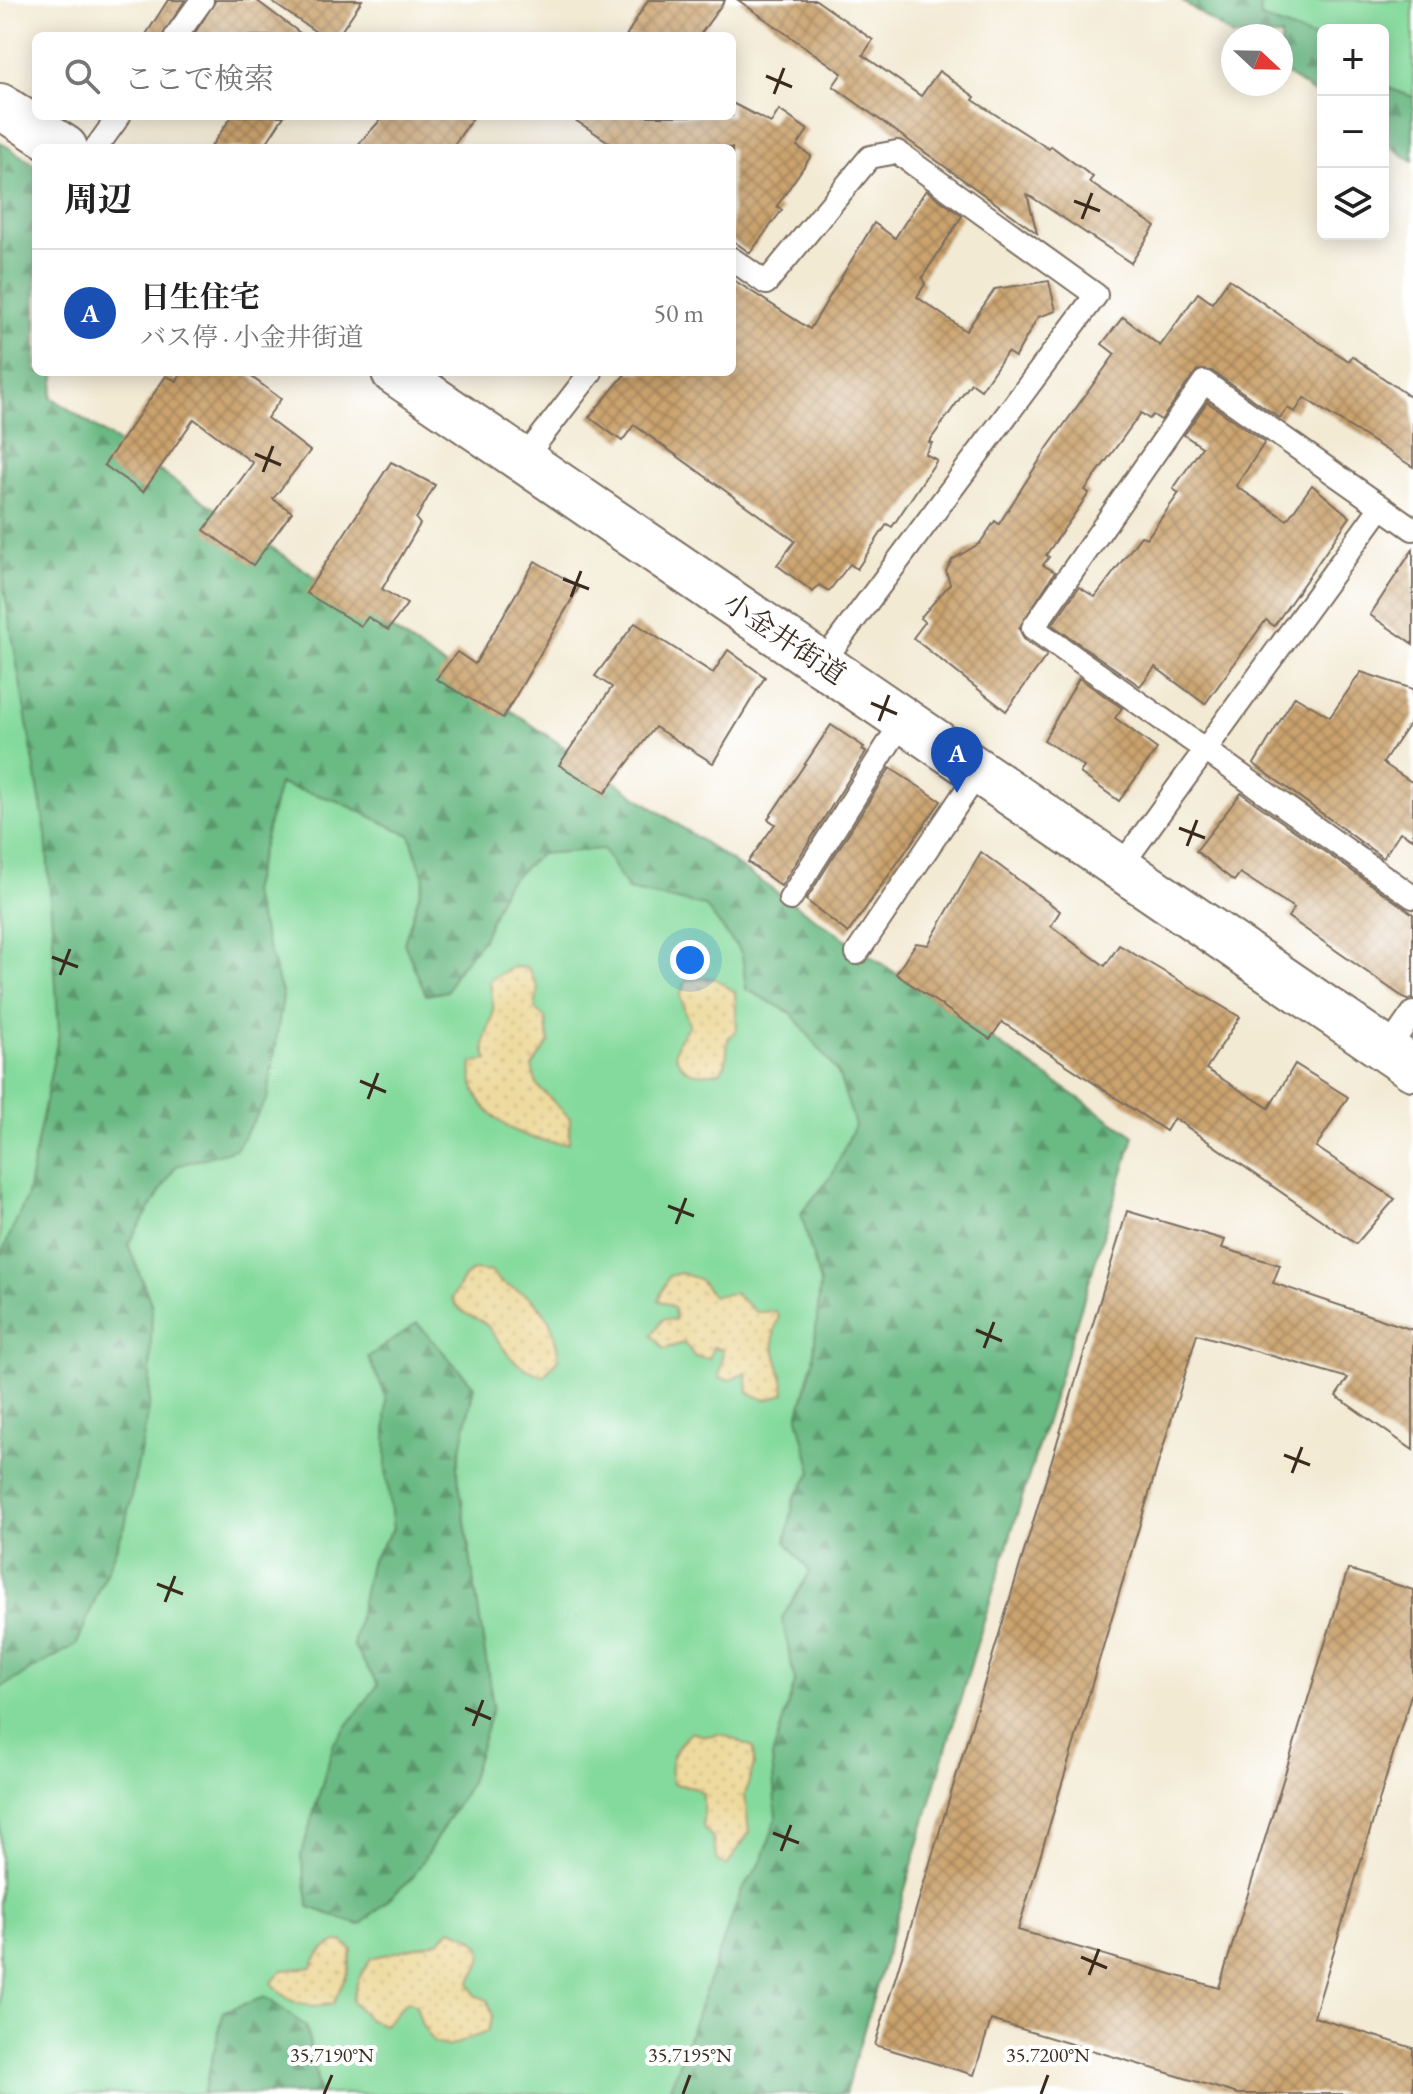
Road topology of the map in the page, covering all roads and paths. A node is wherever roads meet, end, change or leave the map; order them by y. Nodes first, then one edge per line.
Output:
1 (202, 0) edge
2 (179, 32) edge
3 (0, 106) edge
4 (116, 120) edge
5 (59, 144) edge
6 (99, 144) edge
7 (736, 262) edge
8 (400, 376) edge
9 (588, 376) edge
10 (523, 460) junction
11 (1381, 507) junction
12 (1413, 529) edge
13 (822, 663) junction
14 (904, 719) junction
15 (1202, 750) junction
16 (980, 770) junction
17 (1121, 866) junction
18 (1413, 897) edge
19 (790, 899) dead end
20 (857, 953) dead end
21 (1413, 1013) edge
22 (1400, 1059) edge

1 - 2 lane
3 - 5 main road
4 - 6 lane
7 - 13 lane
8 - 10 main road, 小金井街道
9 - 10 lane
10 - 13 main road, 小金井街道
11 - 12 lane
11 - 15 lane
11 - 15 lane
13 - 14 main road, 小金井街道
14 - 16 main road, 小金井街道
14 - 19 lane
15 - 17 lane
15 - 18 lane
16 - 17 main road, 小金井街道
16 - 20 lane
17 - 22 main road, 小金井街道
21 - 22 lane

